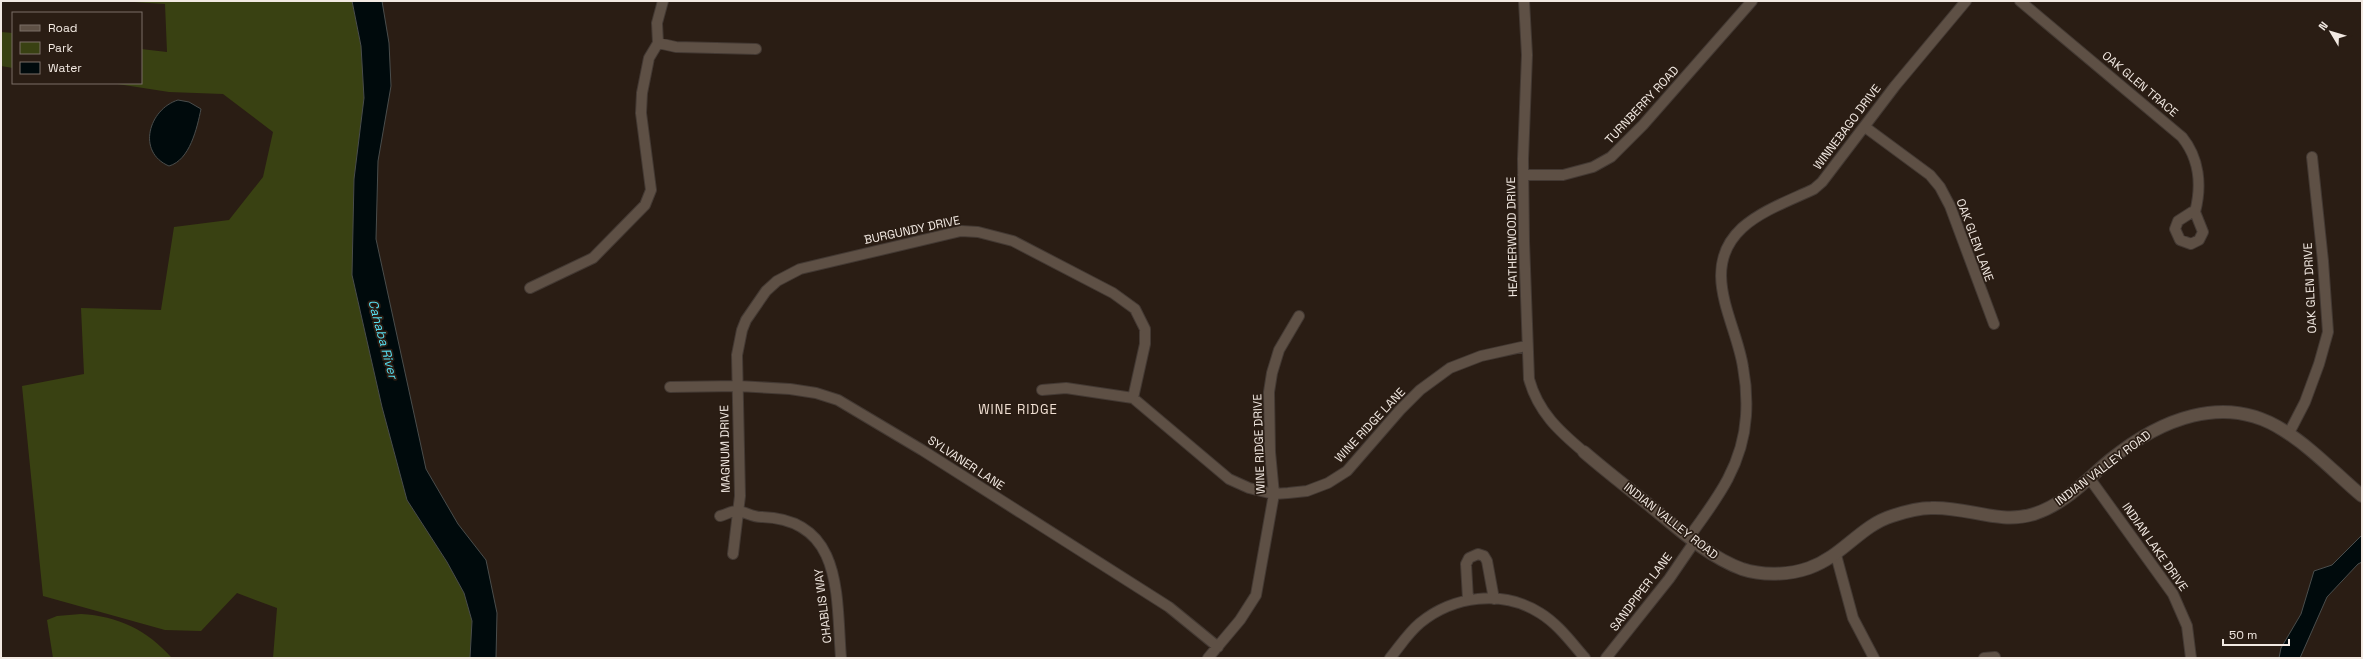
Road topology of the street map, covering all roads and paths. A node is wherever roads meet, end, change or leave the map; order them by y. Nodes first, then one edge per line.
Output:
1 (663, 1) edge
2 (1524, 1) edge
3 (1752, 1) edge
4 (1966, 1) edge
5 (2020, 1) edge
6 (658, 43) junction
7 (756, 49) dead end
8 (1865, 128) junction
9 (2312, 157) dead end
10 (1523, 174) junction
11 (2195, 212) dead end
12 (530, 288) dead end
13 (1299, 316) dead end
14 (1994, 324) dead end
15 (1526, 346) junction
16 (738, 386) junction
17 (670, 387) dead end
18 (1042, 390) dead end
19 (1133, 398) junction
20 (2289, 434) junction
21 (1584, 452) joint
22 (2090, 479) junction
23 (1274, 494) junction
24 (2362, 496) edge
25 (736, 511) junction
26 (720, 516) dead end
27 (1692, 539) junction
28 (733, 554) dead end
29 (1836, 555) junction
30 (1468, 599) junction
31 (1494, 599) junction
32 (1218, 647) junction
33 (1995, 657) dead end
34 (842, 658) edge
35 (1208, 658) edge
36 (1390, 658) edge
37 (1585, 658) edge
38 (1606, 658) edge
39 (1874, 658) edge
40 (1984, 658) edge
41 (2191, 658) edge

1 - 6 street
2 - 10 street, HEATHERWOOD DRIVE
3 - 10 street, TURNBERRY ROAD
4 - 8 street, WINNEBAGO DRIVE
5 - 11 street, OAK GLEN TRACE
6 - 7 street
6 - 12 street
8 - 14 street, OAK GLEN LANE
8 - 27 street, WINNEBAGO DRIVE
9 - 20 street, OAK GLEN DRIVE
10 - 15 street, HEATHERWOOD DRIVE
13 - 23 street, WINE RIDGE DRIVE
15 - 21 street, HEATHERWOOD DRIVE
15 - 23 street, WINE RIDGE LANE
16 - 17 street, SYLVANER LANE
16 - 19 street, BURGUNDY DRIVE
16 - 25 street, MAGNUM DRIVE
16 - 32 street, SYLVANER LANE
18 - 19 street
19 - 23 street, WINE RIDGE LANE
20 - 22 street, INDIAN VALLEY ROAD
20 - 24 street, INDIAN VALLEY ROAD
21 - 27 street, INDIAN VALLEY ROAD
22 - 29 street, INDIAN VALLEY ROAD
22 - 41 street, INDIAN LAKE DRIVE
23 - 32 street, WINE RIDGE DRIVE
25 - 26 street
25 - 28 street, MAGNUM DRIVE
25 - 34 street, CHABLIS WAY
27 - 29 street, INDIAN VALLEY ROAD
27 - 38 street, SANDPIPER LANE
29 - 39 street
30 - 31 street
30 - 31 street
30 - 36 street
31 - 37 street
32 - 35 street, WINE RIDGE DRIVE
33 - 40 street

